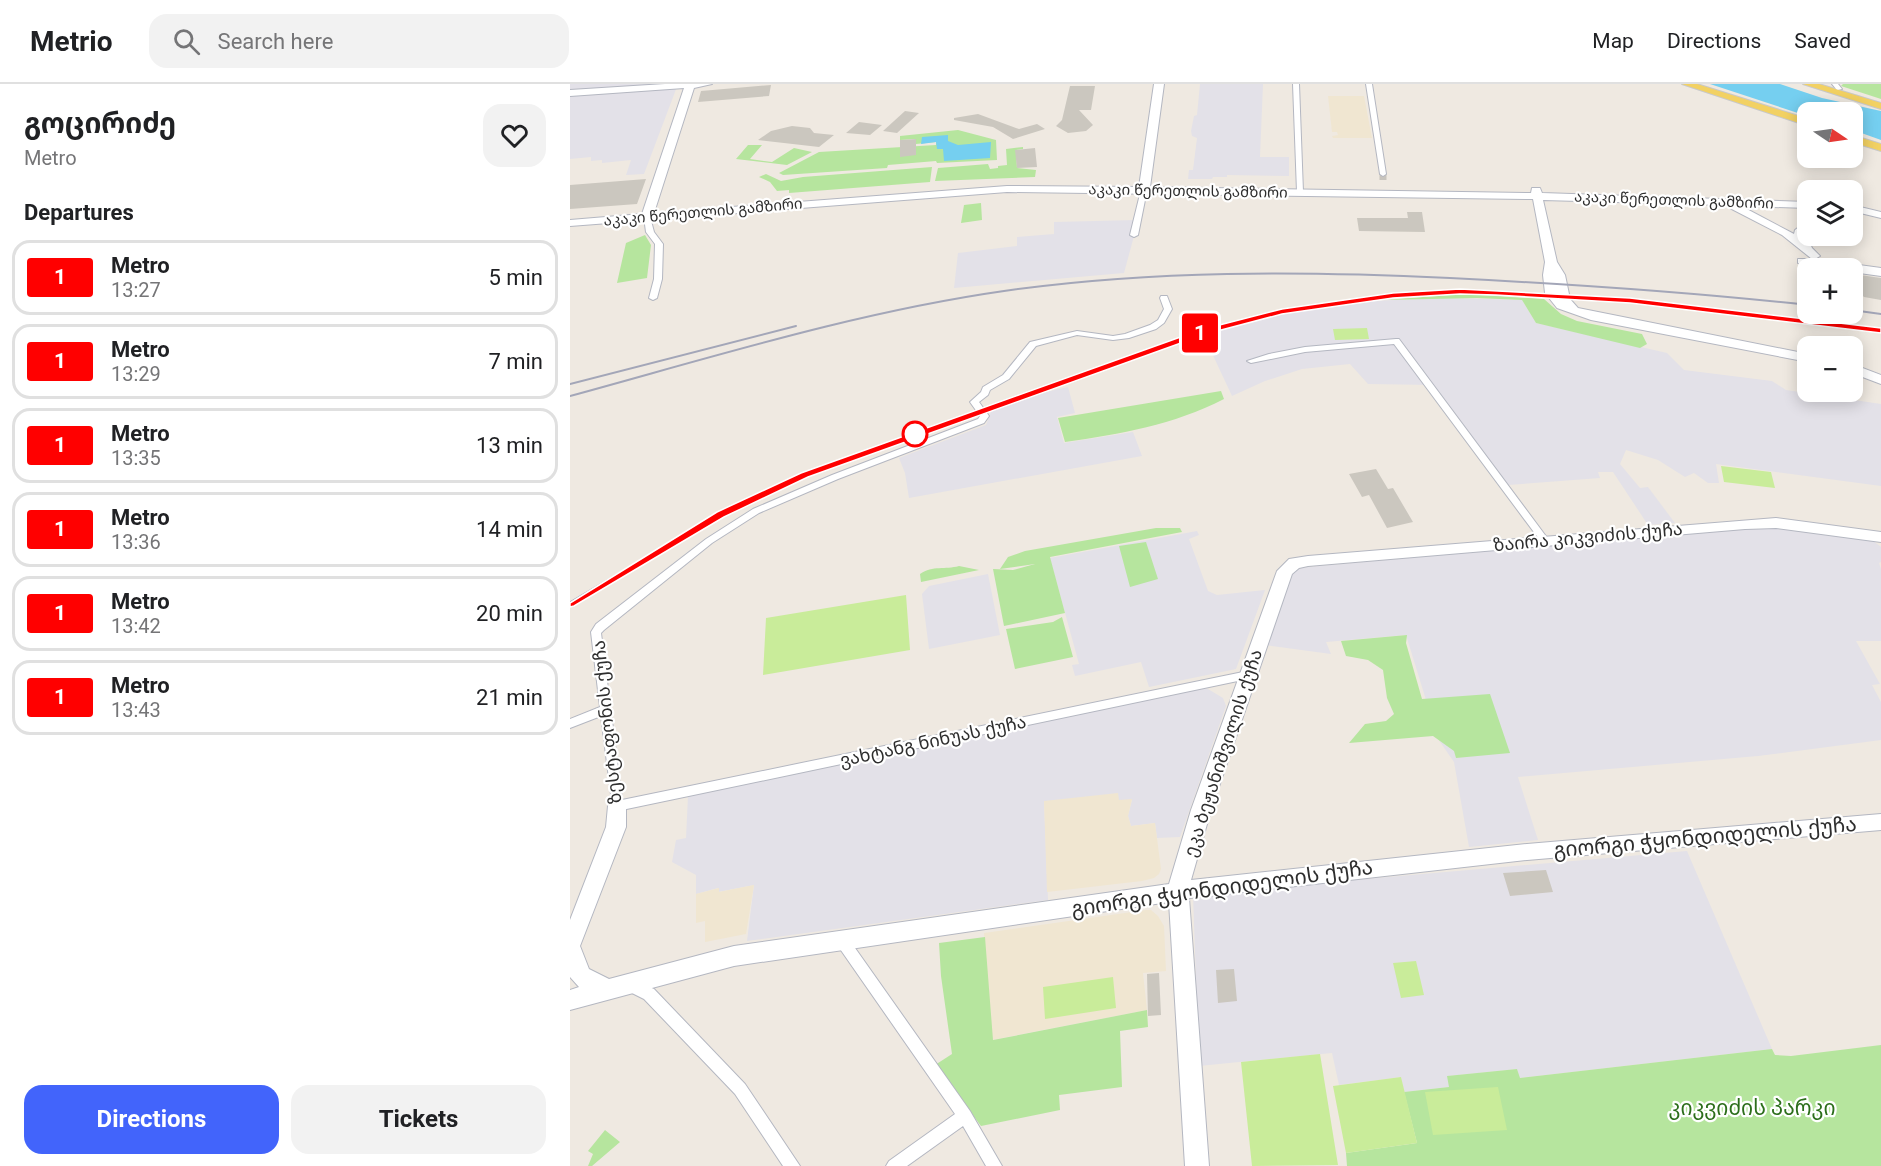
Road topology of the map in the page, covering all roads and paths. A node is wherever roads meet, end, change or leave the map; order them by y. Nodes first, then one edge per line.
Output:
1 (707, 84) edge
2 (1159, 84) edge
3 (1296, 84) edge
4 (1369, 84) edge
5 (1687, 84) edge
6 (1808, 84) edge
7 (1821, 84) edge
8 (690, 85) edge
9 (1837, 87) edge
10 (570, 93) edge
11 (1881, 104) edge
12 (1797, 119) edge
13 (1863, 141) edge
14 (1878, 146) edge
15 (1383, 180) junction
16 (1145, 186) junction
17 (1300, 189) junction
18 (1536, 193) junction
19 (1705, 194) junction
20 (1797, 196) edge
21 (1721, 201) junction
22 (1797, 204) edge
23 (1863, 207) edge
24 (1863, 208) edge
25 (1881, 210) edge
26 (648, 213) junction
27 (1881, 214) edge
28 (570, 216) edge
29 (570, 223) edge
30 (1134, 235) dead end
31 (1806, 246) edge
32 (1811, 256) junction
33 (1881, 272) edge
34 (1164, 297) dead end
35 (653, 298) dead end
36 (1797, 355) edge
37 (1251, 361) dead end
38 (1863, 373) edge
39 (1881, 380) edge
40 (1881, 537) edge
41 (1545, 541) junction
42 (1294, 563) joint
43 (1248, 675) junction
44 (604, 710) junction
45 (570, 724) edge
46 (617, 806) junction
47 (1881, 822) edge
48 (1178, 889) junction
49 (843, 942) junction
50 (570, 946) edge
51 (621, 988) junction
52 (570, 1000) edge
53 (965, 1116) junction
54 (792, 1166) edge
55 (894, 1166) edge
56 (994, 1166) edge
57 (1197, 1166) edge

1 - 8 street
2 - 16 street
3 - 17 street
4 - 15 street
5 - 12 main road
6 - 11 main road
7 - 9 main road
8 - 10 street
8 - 26 street
9 - 11 main road
13 - 14 main road
15 - 17 street, აკაკი წერეთლის გამზირი
15 - 18 street, აკაკი წერეთლის გამზირი
16 - 17 street, აკაკი წერეთლის გამზირი
16 - 26 street, აკაკი წერეთლის გამზირი
16 - 30 street
17 - 18 street, აკაკი წერეთლის გამზირი
18 - 19 street, აკაკი წერეთლის გამზირი
18 - 21 street, აკაკი წერეთლის გამზირი
18 - 36 street
19 - 20 street, აკაკი წერეთლის გამზირი
19 - 21 street
21 - 22 street, აკაკი წერეთლის გამზირი
21 - 32 street
23 - 25 street
24 - 27 street
26 - 28 street, აკაკი წერეთლის გამზირი
26 - 29 street, აკაკი წერეთლის გამზირი
26 - 35 street
31 - 32 street
32 - 33 street
34 - 44 street, ზესტაფონის ქუჩა
37 - 41 street
38 - 39 street
40 - 41 street, ზაირა კიკვიძის ქუჩა
41 - 42 street, ზაირა კიკვიძის ქუჩა
42 - 43 street, ეკა ბეჟანიშვილის ქუჩა
43 - 46 street, ვახტანგ ნინუას ქუჩა
43 - 48 street, ეკა ბეჟანიშვილის ქუჩა
44 - 45 street
44 - 46 street, ზესტაფონის ქუჩა
46 - 50 street, ზესტაფონის ქუჩა
47 - 48 street, გიორგი ჭყონდიდელის ქუჩა
48 - 49 street, გიორგი ჭყონდიდელის ქუჩა
48 - 57 street, ეკა ბეჟანიშვილის ქუჩა
49 - 51 street, გიორგი ჭყონდიდელის ქუჩა
49 - 53 street
50 - 51 street
51 - 52 street, გიორგი ჭყონდიდელის ქუჩა
51 - 54 street
53 - 55 street
53 - 56 street

